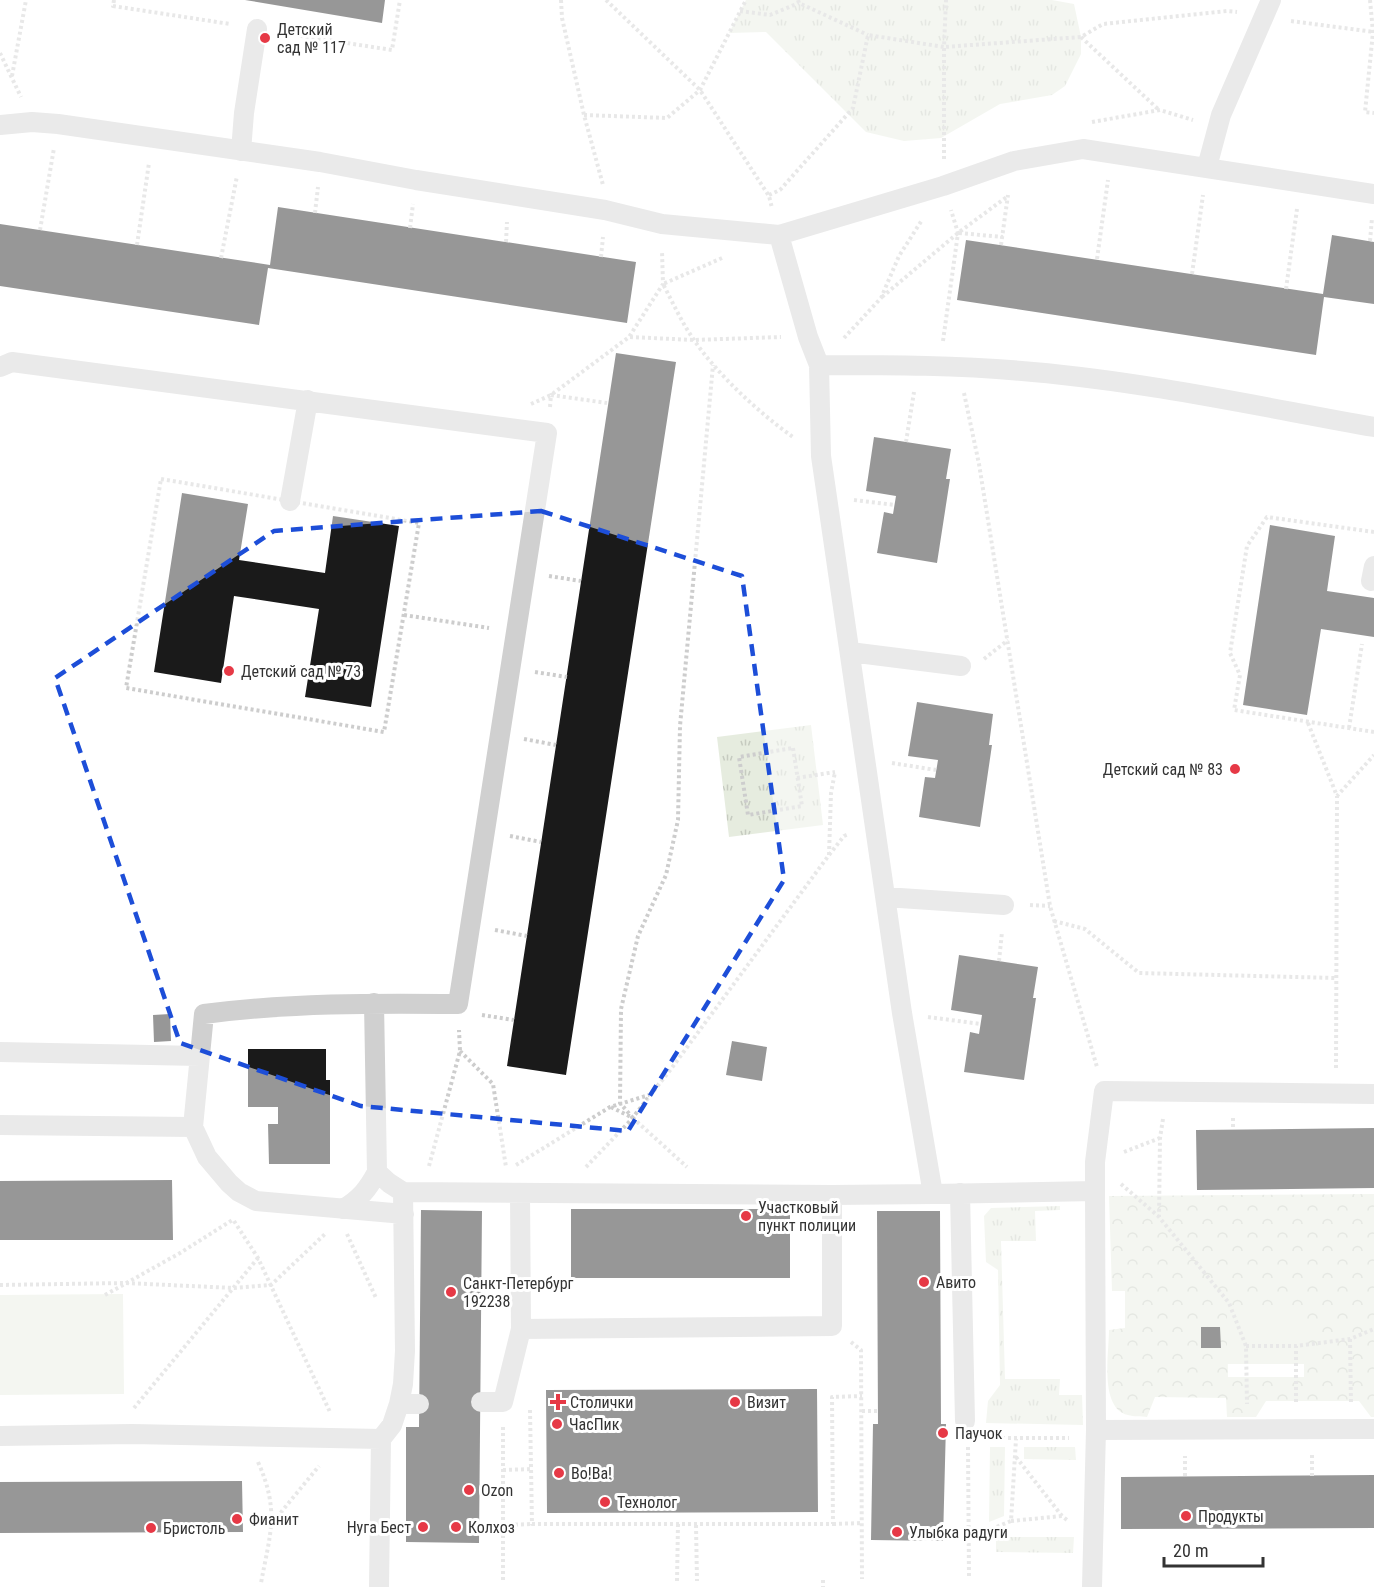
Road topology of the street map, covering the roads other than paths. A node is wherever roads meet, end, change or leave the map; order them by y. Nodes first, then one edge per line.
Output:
1 (1267, 9) edge
2 (257, 29) dead end
3 (0, 124) edge
4 (241, 151) junction
5 (1207, 167) junction
6 (1374, 194) edge
7 (779, 235) junction
8 (819, 365) junction
9 (0, 367) edge
10 (308, 400) junction
11 (1374, 428) edge
12 (290, 501) road end
13 (850, 652) junction
14 (961, 666) dead end
15 (885, 897) junction
16 (1004, 905) dead end
17 (374, 1003) junction
18 (0, 1052) edge
19 (200, 1056) junction
20 (1374, 1094) edge
21 (0, 1125) edge
22 (193, 1127) junction
23 (377, 1172) junction
24 (1095, 1191) junction
25 (412, 1192) junction
26 (520, 1193) junction
27 (960, 1193) junction
28 (933, 1194) junction
29 (832, 1195) junction
30 (340, 1213) junction
31 (404, 1214) junction
32 (521, 1329) junction
33 (481, 1402) dead end
34 (399, 1404) junction
35 (419, 1404) dead end
36 (966, 1429) road end
37 (1374, 1429) edge
38 (1096, 1434) junction
39 (0, 1436) edge
40 (381, 1439) junction
41 (379, 1587) edge
42 (1092, 1587) edge

1 - 5 lane
2 - 4 lane
3 - 4 lane
4 - 7 lane
5 - 6 lane
5 - 7 lane
7 - 8 lane
8 - 11 lane
8 - 13 lane
9 - 10 lane
10 - 12 lane
10 - 17 lane
13 - 14 lane
13 - 15 lane
15 - 16 lane
15 - 28 lane
17 - 19 lane
17 - 23 lane
18 - 19 lane
19 - 22 lane
20 - 24 lane
21 - 22 lane
22 - 30 lane
23 - 25 lane
23 - 30 lane
24 - 27 lane
24 - 38 lane
25 - 26 lane
25 - 31 lane
26 - 29 lane
26 - 32 lane
27 - 28 lane
27 - 36 lane
28 - 29 lane
29 - 32 lane
30 - 31 lane
31 - 34 lane
32 - 33 lane
34 - 35 lane
34 - 40 lane
37 - 38 lane
38 - 42 lane
39 - 40 lane
40 - 41 lane

